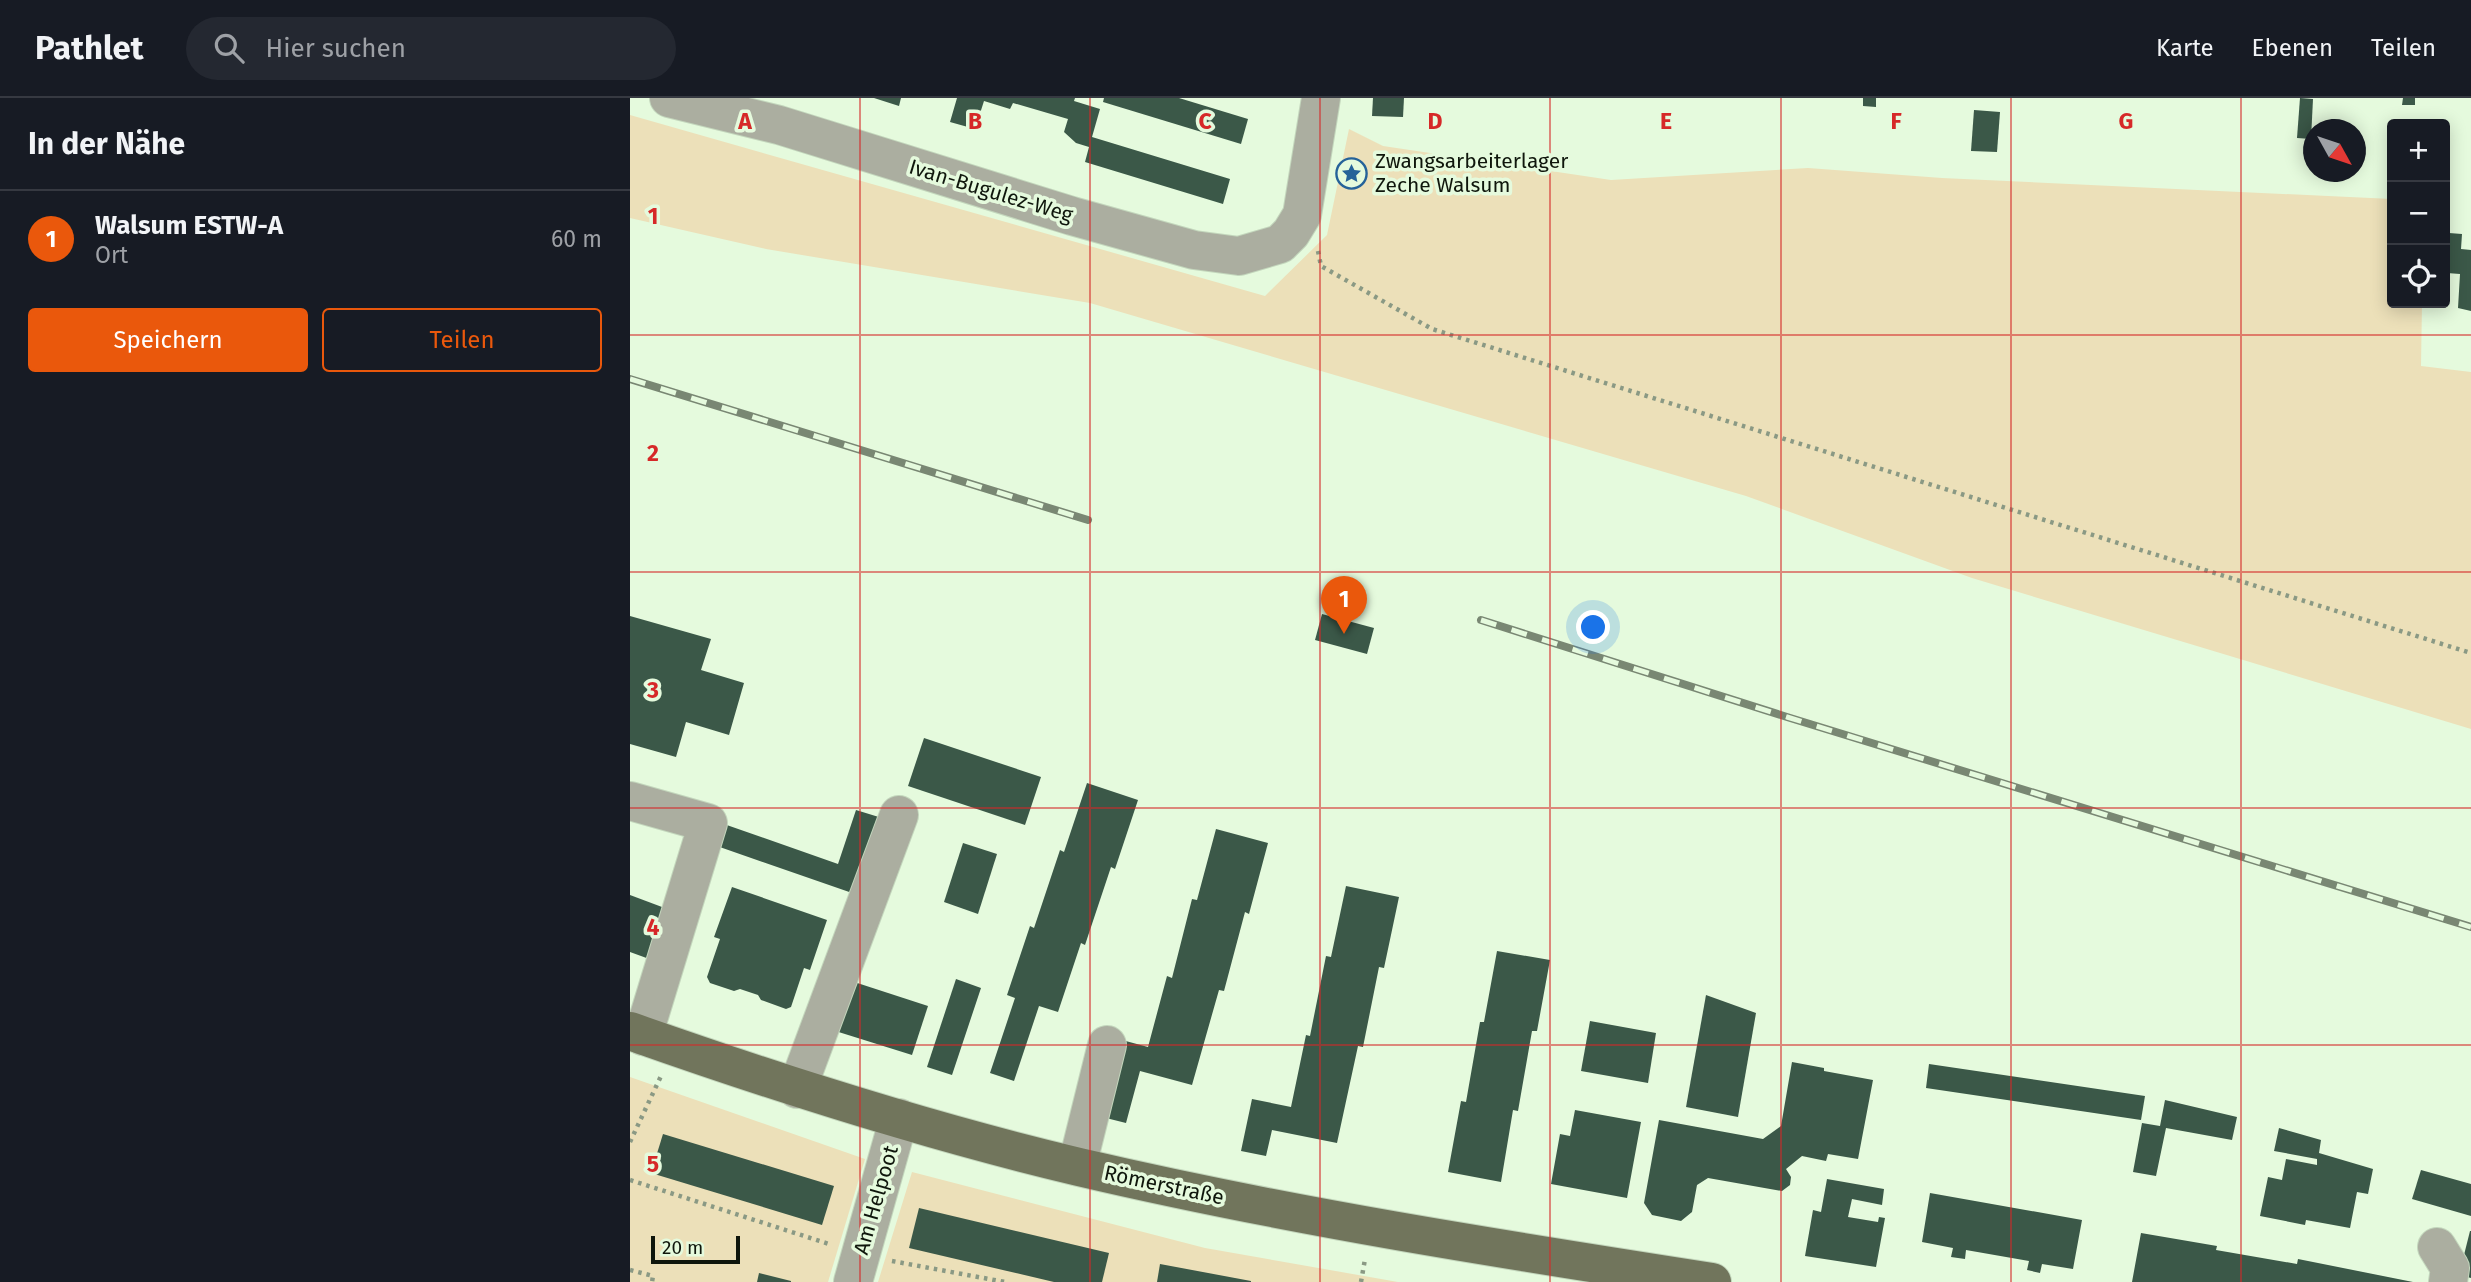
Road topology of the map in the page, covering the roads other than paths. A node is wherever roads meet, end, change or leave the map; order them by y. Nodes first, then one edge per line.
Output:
1 (669, 98) edge
2 (1316, 99) edge
3 (630, 801) edge
4 (899, 815) dead end
5 (649, 1038) edge
6 (1107, 1045) dead end
7 (797, 1089) junction
8 (899, 1118) junction
9 (1077, 1166) junction
10 (857, 1268) edge
11 (1712, 1282) edge

1 - 2 street, Ivan-Bugulez-Weg
3 - 5 street
4 - 7 street
5 - 7 main road, Römerstraße
6 - 9 street
7 - 8 main road, Römerstraße
8 - 9 main road, Römerstraße
8 - 10 street, Am Helpoot
9 - 11 main road, Römerstraße

